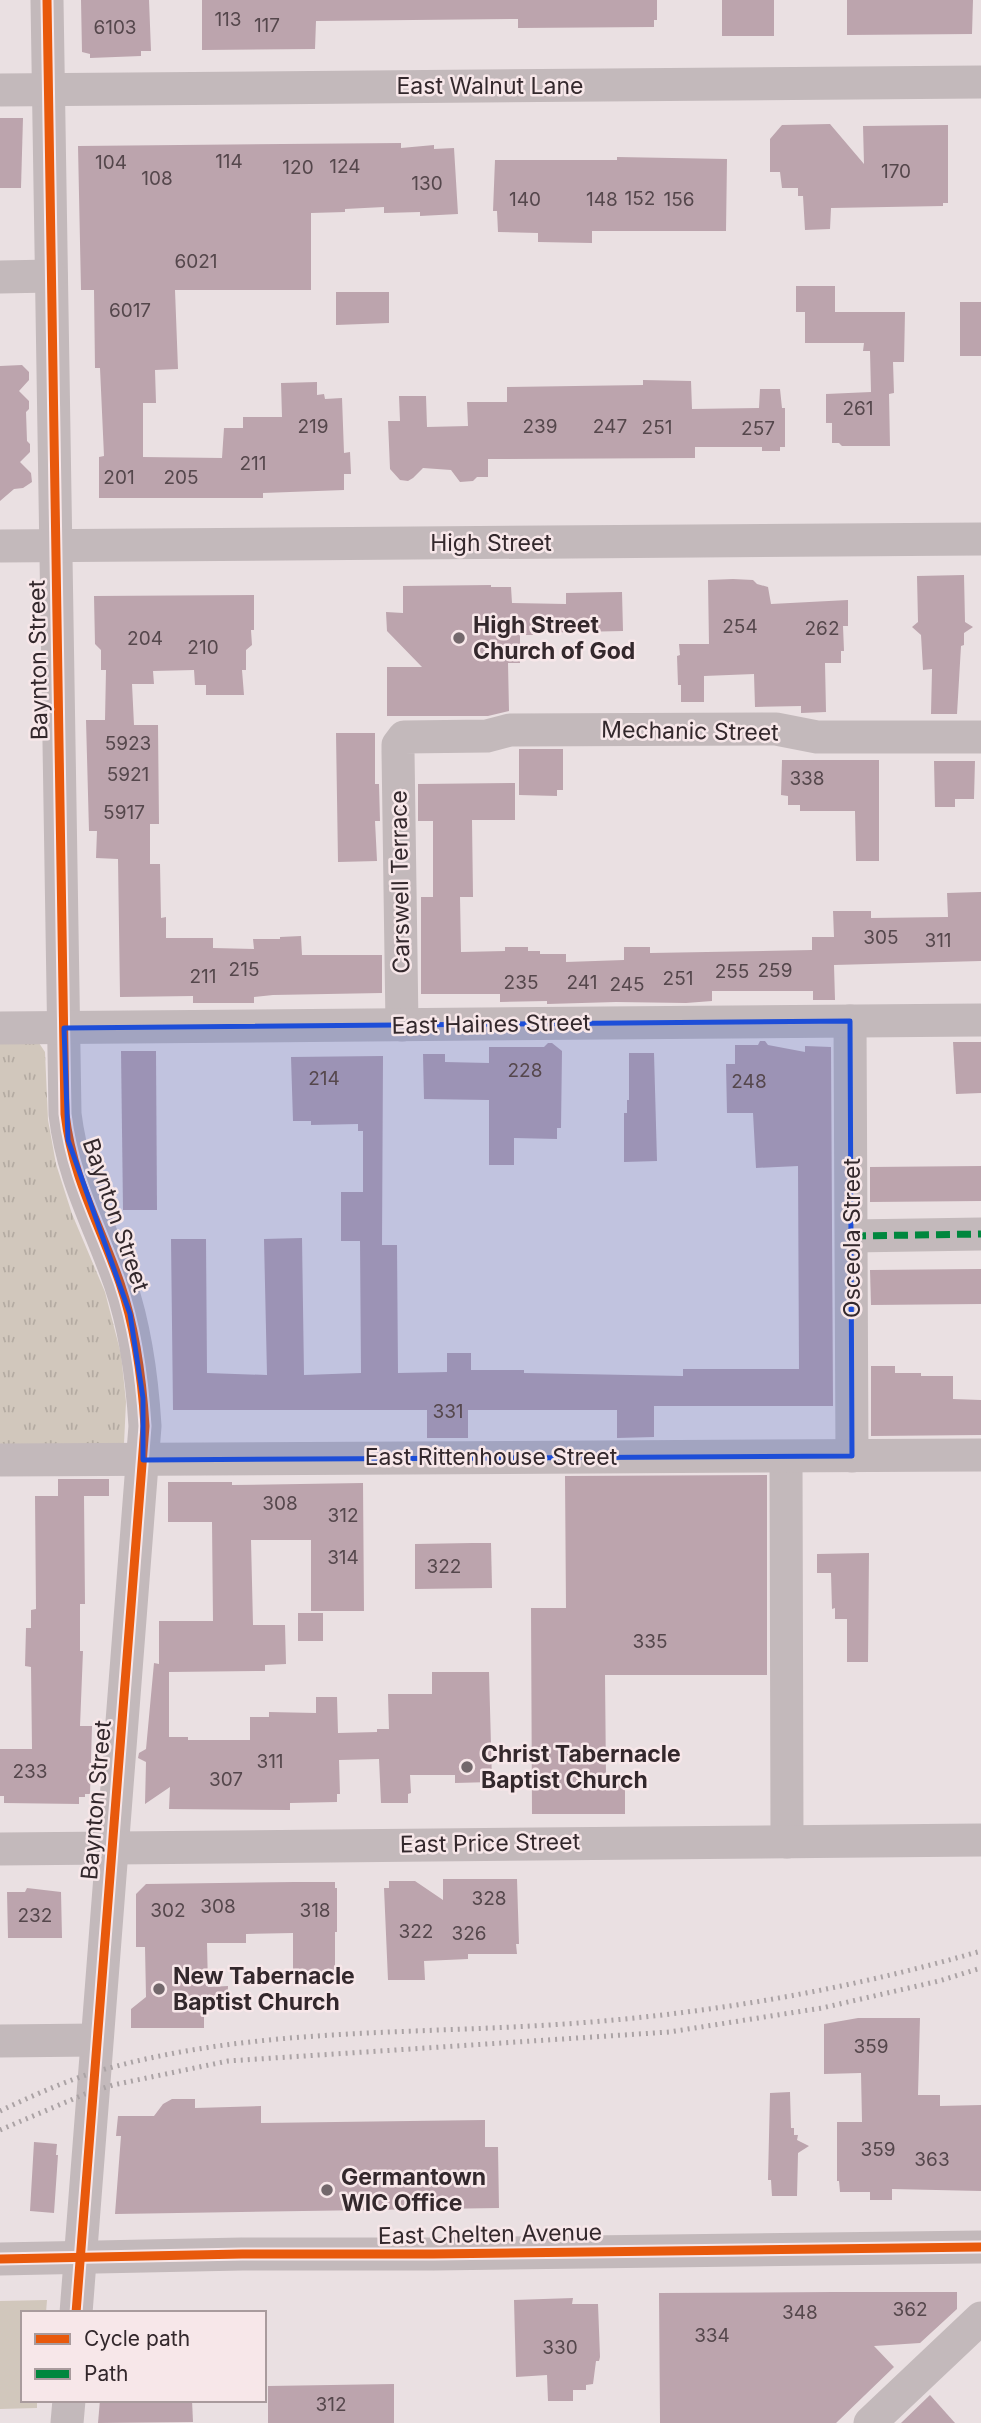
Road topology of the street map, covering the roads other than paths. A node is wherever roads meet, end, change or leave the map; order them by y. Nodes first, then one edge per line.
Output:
1 (47, 0) edge
2 (981, 82) edge
3 (0, 90) edge
4 (48, 90) junction
5 (51, 276) junction
6 (0, 277) edge
7 (981, 539) edge
8 (55, 545) junction
9 (0, 546) edge
10 (981, 737) edge
11 (401, 740) joint
12 (981, 1020) edge
13 (850, 1021) junction
14 (402, 1025) junction
15 (0, 1028) edge
16 (64, 1028) junction
17 (981, 1234) edge
18 (852, 1236) junction
19 (981, 1455) edge
20 (852, 1456) junction
21 (786, 1457) junction
22 (0, 1460) edge
23 (143, 1460) junction
24 (981, 1840) edge
25 (787, 1842) junction
26 (111, 1847) junction
27 (0, 1849) edge
28 (96, 2040) junction
29 (0, 2041) edge
30 (981, 2247) edge
31 (81, 2258) junction
32 (0, 2259) edge
33 (76, 2311) edge
34 (981, 2318) edge
35 (69, 2402) edge
36 (67, 2423) edge
37 (870, 2423) edge

1 - 4 street, Baynton Street
2 - 4 street, East Walnut Lane
3 - 4 street, East Walnut Lane
4 - 5 street, Baynton Street
5 - 6 street
5 - 8 street, Baynton Street
7 - 8 street, High Street
8 - 9 street, High Street
8 - 16 street, Baynton Street
10 - 11 street, Mechanic Street
11 - 14 street, Carswell Terrace
12 - 13 street, East Haines Street
13 - 14 street, East Haines Street
13 - 18 street, Osceola Street
14 - 16 street, East Haines Street
15 - 16 street, East Haines Street
16 - 23 street, Baynton Street
17 - 18 street
18 - 20 street, Osceola Street
19 - 20 street, East Rittenhouse Street
20 - 21 street, East Rittenhouse Street
21 - 23 street, East Rittenhouse Street
21 - 25 street
22 - 23 street, East Rittenhouse Street
23 - 26 street, Baynton Street
24 - 25 street, East Price Street
25 - 26 street, East Price Street
26 - 27 street, East Price Street
26 - 28 street, Baynton Street
28 - 29 street
28 - 31 street, Baynton Street
30 - 31 street, East Chelten Avenue
31 - 32 street, East Chelten Avenue
31 - 33 street, Baynton Street
34 - 37 street
35 - 36 street

